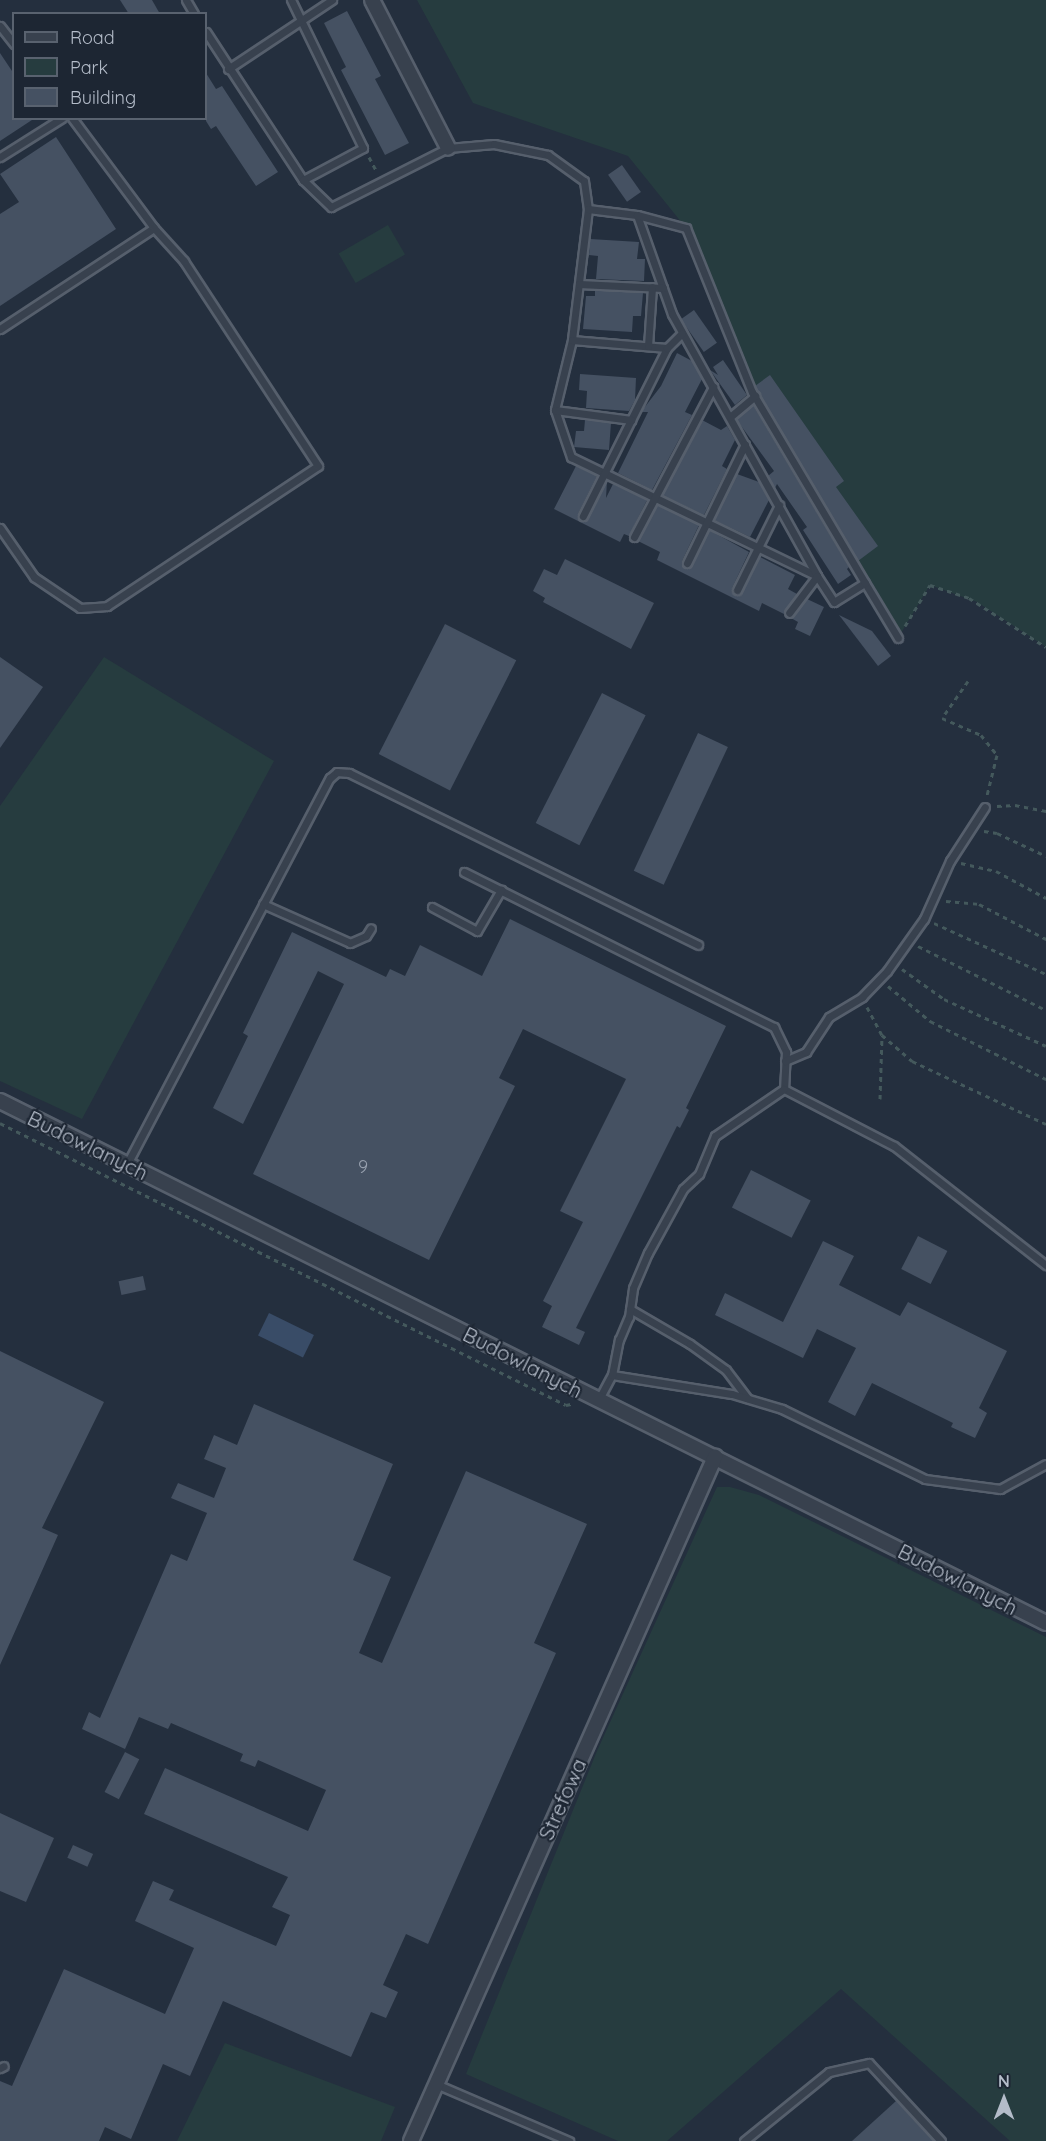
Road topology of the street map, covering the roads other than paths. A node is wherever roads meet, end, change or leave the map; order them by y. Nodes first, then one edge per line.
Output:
1 (291, 0) edge
2 (332, 0) edge
3 (372, 0) edge
4 (302, 19) junction
5 (0, 26) edge
6 (207, 34) edge
7 (12, 41) edge
8 (228, 69) junction
9 (59, 120) edge
10 (73, 120) edge
11 (448, 148) junction
12 (0, 157) edge
13 (303, 180) junction
14 (588, 209) junction
15 (637, 215) junction
16 (154, 228) junction
17 (579, 284) junction
18 (652, 287) junction
19 (663, 288) junction
20 (0, 329) edge
21 (682, 333) junction
22 (572, 340) junction
23 (648, 346) junction
24 (667, 348) junction
25 (713, 387) junction
26 (755, 396) junction
27 (555, 410) junction
28 (729, 417) junction
29 (631, 420) junction
30 (745, 444) junction
31 (605, 473) junction
32 (655, 498) junction
33 (779, 505) junction
34 (583, 516) dead end
35 (707, 522) junction
36 (0, 528) edge
37 (634, 537) dead end
38 (758, 547) junction
39 (687, 563) dead end
40 (817, 576) junction
41 (865, 583) junction
42 (737, 590) dead end
43 (789, 613) dead end
44 (898, 638) road end
45 (985, 807) road end
46 (464, 872) dead end
47 (501, 891) junction
48 (263, 904) junction
49 (432, 907) dead end
50 (371, 928) dead end
51 (698, 945) dead end
52 (785, 1061) junction
53 (784, 1089) junction
54 (0, 1101) edge
55 (127, 1164) junction
56 (1046, 1265) edge
57 (630, 1309) junction
58 (612, 1375) junction
59 (747, 1398) junction
60 (599, 1399) junction
61 (715, 1457) junction
62 (1046, 1464) edge
63 (1046, 1623) edge
64 (436, 2084) junction
65 (411, 2141) edge
66 (569, 2141) edge
67 (744, 2141) edge
68 (941, 2141) edge

1 - 4 lane
2 - 4 lane
3 - 11 street
4 - 8 lane
4 - 13 lane
5 - 7 lane
6 - 8 lane
8 - 13 lane
9 - 12 lane
10 - 16 lane
11 - 13 lane
11 - 14 lane
14 - 15 lane
14 - 17 lane
15 - 19 lane
15 - 26 lane
16 - 20 lane
16 - 36 lane
17 - 18 lane
17 - 22 lane
18 - 19 lane
18 - 23 lane
19 - 21 lane
21 - 24 lane
21 - 25 lane
22 - 23 lane
22 - 27 lane
23 - 24 lane
24 - 29 lane
25 - 28 lane
25 - 32 lane
26 - 28 lane
26 - 41 lane
27 - 29 lane
27 - 31 lane
28 - 30 lane
29 - 31 lane
30 - 33 lane
30 - 35 lane
31 - 32 lane
31 - 34 lane
32 - 35 lane
32 - 37 lane
33 - 38 lane
33 - 40 lane
35 - 38 lane
35 - 39 lane
38 - 40 lane
38 - 42 lane
40 - 41 lane
40 - 43 lane
41 - 44 lane
45 - 52 lane
46 - 47 lane
47 - 49 lane
47 - 52 lane
48 - 50 lane
48 - 51 lane
48 - 55 lane
52 - 53 lane
53 - 56 lane
53 - 57 lane
54 - 55 street, Budowlanych
55 - 60 street, Budowlanych
57 - 58 lane
57 - 59 lane
58 - 59 lane
58 - 60 lane
59 - 62 lane
60 - 61 street, Budowlanych
61 - 63 street, Budowlanych
61 - 64 street, Strefowa
64 - 65 street, Strefowa
64 - 66 lane
67 - 68 lane

